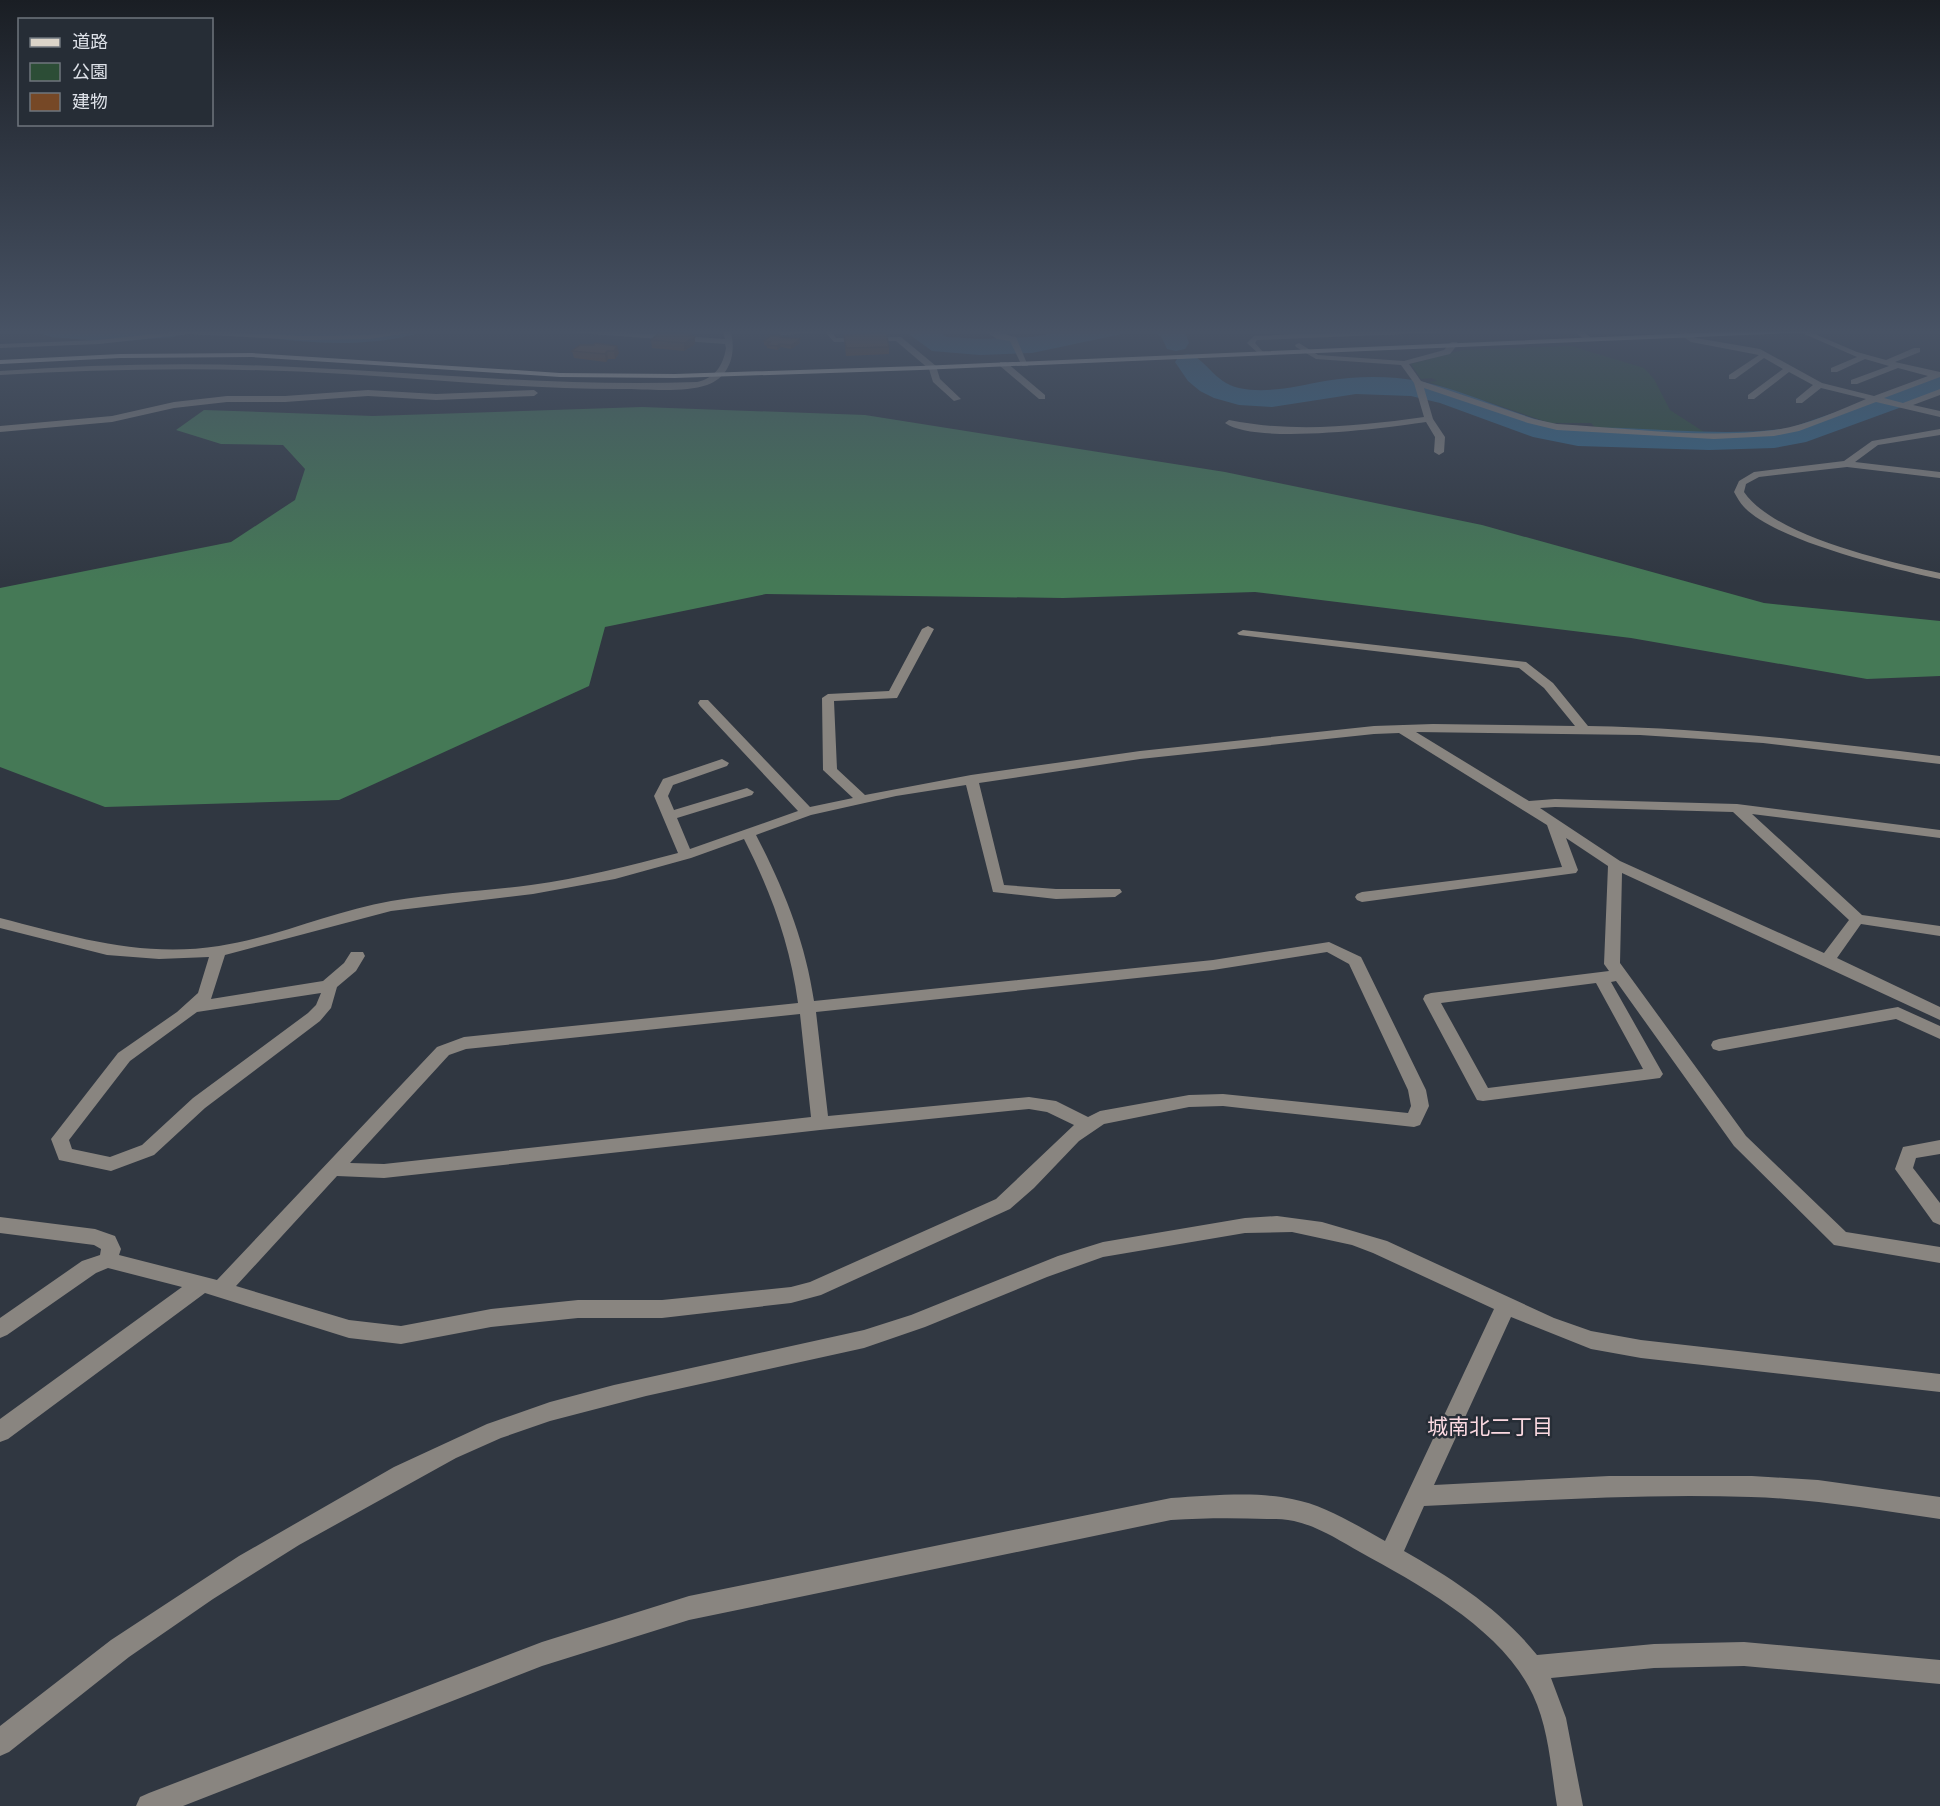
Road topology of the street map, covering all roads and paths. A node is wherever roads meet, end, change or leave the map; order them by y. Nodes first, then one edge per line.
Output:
1 (140, 413) edge
2 (1427, 413) edge
3 (1510, 413) edge
4 (1838, 413) edge
5 (1429, 419) junction
6 (1229, 423) dead end
7 (0, 429) edge
8 (1940, 432) edge
9 (1439, 452) dead end
10 (1847, 464) junction
11 (1940, 474) edge
12 (1940, 576) edge
13 (928, 629) dead end
14 (1243, 633) dead end
15 (704, 703) dead end
16 (1400, 728) junction
17 (1584, 730) junction
18 (1940, 760) edge
19 (722, 764) dead end
20 (971, 779) junction
21 (747, 792) dead end
22 (861, 798) junction
23 (1526, 805) junction
24 (1737, 808) junction
25 (807, 812) junction
26 (670, 816) junction
27 (1553, 823) junction
28 (748, 832) junction
29 (1940, 834) edge
30 (686, 855) junction
31 (1615, 864) junction
32 (1115, 892) dead end
33 (1362, 897) dead end
34 (1857, 919) junction
35 (0, 923) edge
36 (1940, 931) edge
37 (218, 951) junction
38 (357, 956) dead end
39 (1827, 960) junction
40 (1621, 975) junction
41 (1601, 978) junction
42 (328, 986) junction
43 (195, 1006) junction
44 (807, 1007) junction
45 (1940, 1014) edge
46 (1940, 1033) edge
47 (1719, 1045) dead end
48 (820, 1123) junction
49 (1087, 1124) junction
50 (1940, 1147) edge
51 (333, 1169) junction
52 (1940, 1217) edge
53 (0, 1225) edge
54 (1940, 1255) edge
55 (108, 1260) junction
56 (212, 1286) junction
57 (1506, 1305) junction
58 (0, 1329) edge
59 (1940, 1383) edge
60 (0, 1432) edge
61 (1418, 1496) junction
62 (1940, 1508) edge
63 (1390, 1556) junction
64 (1532, 1668) junction
65 (1940, 1672) edge
66 (0, 1743) edge
67 (149, 1806) edge
68 (1570, 1806) edge

1 - 7 street
2 - 5 street
3 - 4 street
5 - 6 street
5 - 9 street
8 - 10 street
10 - 11 street
10 - 12 street
13 - 22 street
14 - 17 street
15 - 25 street
16 - 17 street
16 - 20 street
16 - 23 street
17 - 18 street
19 - 26 street
20 - 22 street
20 - 32 street
21 - 26 street
22 - 25 street
23 - 24 street
23 - 27 street
24 - 29 street
24 - 34 street
25 - 28 street
26 - 30 street
27 - 31 street
27 - 33 street
28 - 30 street
28 - 44 street
30 - 37 street
31 - 39 street
31 - 40 street
34 - 36 street
34 - 39 street
35 - 37 street
37 - 43 street
38 - 42 street
39 - 45 street
40 - 41 street
40 - 54 street
41 - 41 street
42 - 43 street
42 - 43 street
44 - 48 street
44 - 49 street
44 - 51 street
46 - 47 street
48 - 49 street
48 - 51 street
49 - 56 street
50 - 52 street
51 - 56 street
53 - 55 street
55 - 56 street
55 - 58 street
56 - 60 street
57 - 59 street
57 - 61 street
57 - 66 street
61 - 62 street
61 - 63 street
63 - 64 street
63 - 67 street
64 - 65 street
64 - 68 street

